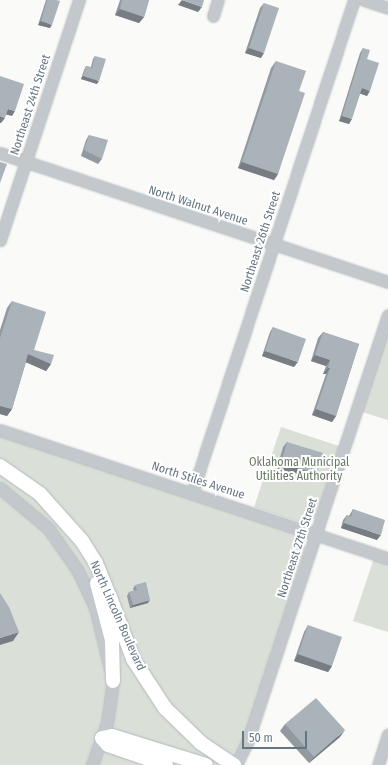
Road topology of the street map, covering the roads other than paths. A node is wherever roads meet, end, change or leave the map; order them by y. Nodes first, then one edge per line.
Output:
1 (79, 0) edge
2 (218, 0) edge
3 (354, 0) edge
4 (364, 0) edge
5 (388, 8) edge
6 (213, 16) dead end
7 (0, 153) edge
8 (26, 162) junction
9 (0, 240) edge
10 (274, 244) junction
11 (388, 282) edge
12 (388, 315) edge
13 (0, 430) edge
14 (0, 466) edge
15 (0, 477) edge
16 (0, 488) edge
17 (192, 493) junction
18 (40, 494) junction
19 (316, 534) junction
20 (388, 558) edge
21 (96, 563) junction
22 (113, 681) junction
23 (388, 735) edge
24 (102, 738) junction
25 (92, 765) edge
26 (166, 765) edge
27 (206, 765) edge
28 (235, 765) edge
29 (378, 765) edge

1 - 8 street, Northeast 24th Street
2 - 6 street
3 - 10 street, Northeast 26th Street
4 - 5 street
7 - 8 street, North Walnut Avenue
8 - 9 street, Northeast 24th Street
8 - 10 street, North Walnut Avenue
10 - 11 street, North Walnut Avenue
10 - 17 street, Northeast 26th Street
12 - 19 street, Northeast 27th Street
13 - 17 street, North Stiles Avenue
14 - 18 main road, North Lincoln Boulevard
15 - 18 main road
16 - 22 street
17 - 19 street, North Stiles Avenue
18 - 21 main road, North Lincoln Boulevard
19 - 20 street, North Stiles Avenue
19 - 28 street, Northeast 27th Street
21 - 22 main road
21 - 28 main road, North Lincoln Boulevard
22 - 24 street
23 - 29 street
24 - 25 street
24 - 26 main road
24 - 27 main road

